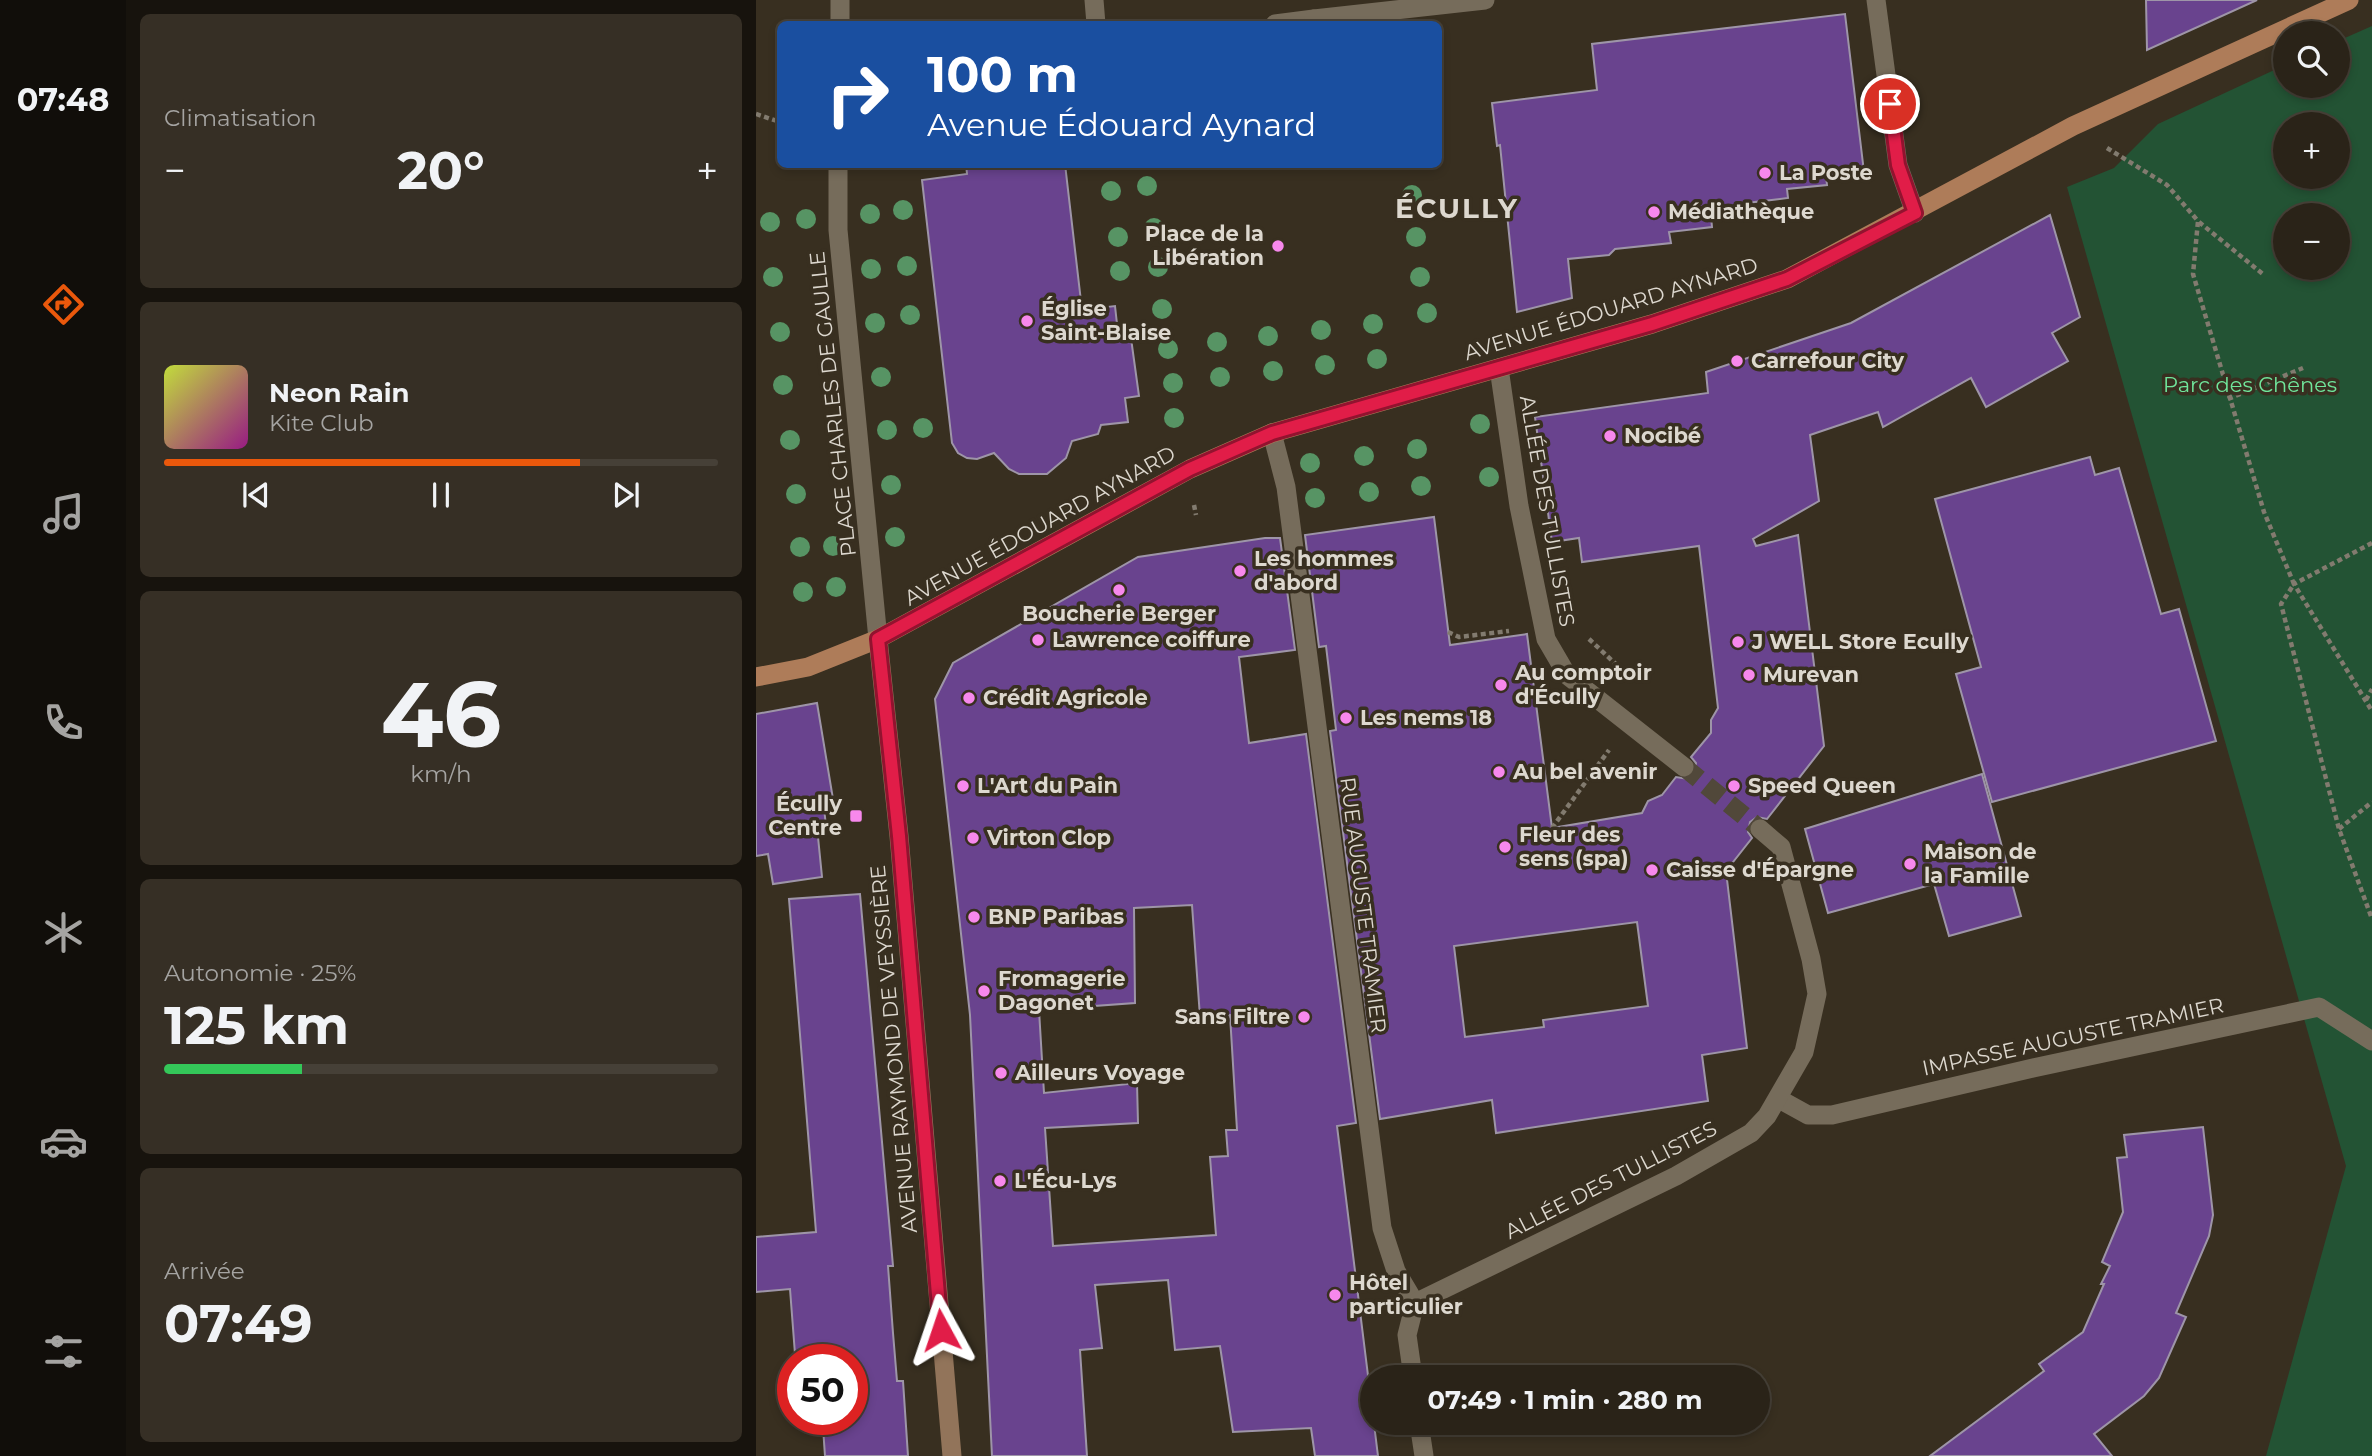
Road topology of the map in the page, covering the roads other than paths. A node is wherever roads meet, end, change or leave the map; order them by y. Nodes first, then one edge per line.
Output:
1 (840, 0) edge
2 (1094, 0) edge
3 (1485, 0) edge
4 (1876, 0) edge
5 (2349, 0) edge
6 (840, 21) edge
7 (1096, 21) edge
8 (1298, 21) edge
9 (838, 168) edge
10 (1915, 213) junction
11 (1499, 368) junction
12 (1272, 433) junction
13 (878, 639) junction
14 (756, 677) edge
15 (1684, 767) tunnel mouth
16 (1760, 829) tunnel mouth
17 (2372, 1041) edge
18 (1779, 1099) junction
19 (1415, 1303) junction
20 (1411, 1365) edge
21 (1421, 1435) edge
22 (952, 1456) edge
23 (1424, 1456) edge

1 - 6 street
2 - 7 street
3 - 8 street
4 - 10 street
5 - 10 main road, AVENUE ÉDOUARD AYNARD
9 - 13 street, PLACE CHARLES DE GAULLE
10 - 11 main road, AVENUE ÉDOUARD AYNARD
11 - 12 main road, AVENUE ÉDOUARD AYNARD
11 - 15 street, ALLÉE DES TULLISTES
12 - 13 main road, AVENUE ÉDOUARD AYNARD
12 - 19 street, RUE AUGUSTE TRAMIER
13 - 14 main road, AVENUE ÉDOUARD AYNARD
13 - 22 main road, AVENUE RAYMOND DE VEYSSIÈRE
16 - 18 street, ALLÉE DES TULLISTES
17 - 18 street, IMPASSE AUGUSTE TRAMIER
18 - 19 street, ALLÉE DES TULLISTES
19 - 20 street
21 - 23 street

